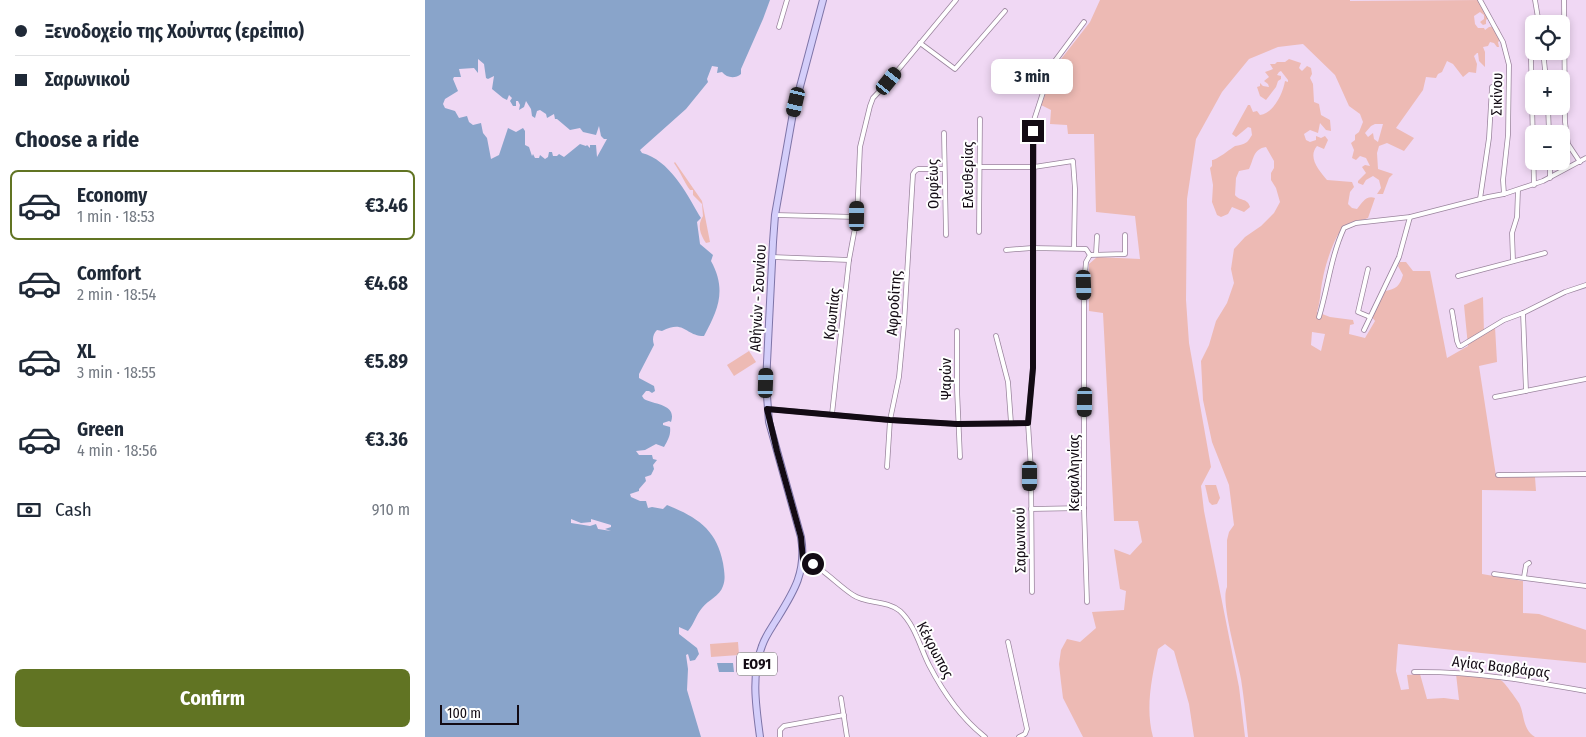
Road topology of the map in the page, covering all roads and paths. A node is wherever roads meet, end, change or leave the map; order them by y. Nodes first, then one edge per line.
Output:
1 (787, 0) edge
2 (823, 0) edge
3 (956, 0) edge
4 (1481, 0) edge
5 (1535, 0) edge
6 (1564, 0) edge
7 (1005, 11) dead end
8 (1538, 15) edge
9 (1084, 22) dead end
10 (779, 27) dead end
11 (920, 43) junction
12 (1531, 60) dead end
13 (1492, 86) dead end
14 (980, 119) dead end
15 (944, 133) dead end
16 (1586, 158) edge
17 (1580, 162) junction
18 (979, 167) junction
19 (1033, 167) junction
20 (944, 169) junction
21 (1550, 170) edge
22 (1550, 178) junction
23 (1534, 185) junction
24 (1518, 190) junction
25 (1504, 194) junction
26 (1480, 199) junction
27 (775, 215) junction
28 (857, 216) junction
29 (1410, 217) junction
30 (979, 232) dead end
31 (946, 235) dead end
32 (1125, 235) dead end
33 (1097, 236) dead end
34 (1032, 248) junction
35 (1074, 248) junction
36 (1006, 250) dead end
37 (1545, 253) dead end
38 (1096, 254) junction
39 (1090, 256) junction
40 (772, 257) junction
41 (849, 260) junction
42 (1513, 261) junction
43 (1368, 269) dead end
44 (1458, 276) dead end
45 (1586, 285) edge
46 (1452, 311) dead end
47 (1523, 313) junction
48 (1319, 317) dead end
49 (1370, 317) junction
50 (1364, 330) dead end
51 (957, 331) dead end
52 (996, 336) dead end
53 (1586, 379) edge
54 (1526, 391) junction
55 (1495, 396) dead end
56 (767, 409) junction
57 (831, 414) junction
58 (890, 420) junction
59 (1011, 423) junction
60 (1028, 423) junction
61 (957, 424) junction
62 (960, 457) dead end
63 (887, 467) dead end
64 (1586, 474) edge
65 (1498, 475) dead end
66 (1084, 508) junction
67 (1031, 509) junction
68 (803, 560) junction
69 (1529, 563) dead end
70 (1494, 574) dead end
71 (1524, 577) junction
72 (1586, 586) edge
73 (1032, 592) dead end
74 (1087, 602) dead end
75 (1008, 642) dead end
76 (1414, 672) dead end
77 (1586, 690) edge
78 (841, 698) dead end
79 (844, 715) junction
80 (983, 736) edge
81 (761, 737) edge
82 (780, 737) edge
83 (847, 737) edge
84 (1019, 737) edge

1 - 10 street
2 - 27 main road, Αθήνών - Σουνίου / ΕΟ91
3 - 11 street, Κρωπίας
4 - 25 street, Σικίνου
5 - 8 street
6 - 17 street
7 - 11 street
9 - 19 street, Σαρωνικού
11 - 28 street, Κρωπίας
12 - 23 street
13 - 26 street
14 - 18 street, Ελευθερίας
15 - 20 street, Ορφέως
16 - 17 street
17 - 22 street
18 - 19 street
18 - 30 street, Ελευθερίας
19 - 34 street, Σαρωνικού
19 - 35 street
20 - 31 street, Ορφέως
20 - 58 street, Αφροδίτης
21 - 22 street
22 - 23 street
23 - 24 street
24 - 25 street
24 - 42 street
25 - 26 street
26 - 29 street
27 - 28 street
27 - 40 main road, Αθήνών - Σουνίου / ΕΟ91
28 - 41 street, Κρωπίας
29 - 48 street
29 - 49 street
32 - 38 street
33 - 38 street
34 - 35 street
34 - 36 street
34 - 60 street, Σαρωνικού
35 - 39 street
37 - 42 street
38 - 39 street
39 - 66 street, Κεφαλληνίας
40 - 41 street
40 - 56 main road, Αθήνών - Σουνίου / ΕΟ91
41 - 57 street, Κρωπίας
42 - 44 street
43 - 49 street
45 - 47 street
46 - 47 street
47 - 54 street
49 - 50 street
51 - 61 street, Ψαρών
52 - 59 street
53 - 54 street
54 - 55 street
56 - 57 street
56 - 68 main road, Αθήνών - Σουνίου / ΕΟ91
57 - 58 street
58 - 61 street
58 - 63 street, Αφροδίτης
59 - 60 street
59 - 61 street
60 - 67 street, Σαρωνικού
61 - 62 street, Ψαρών
64 - 65 street
66 - 67 street
66 - 74 street, Κεφαλληνίας
67 - 73 street, Σαρωνικού
68 - 80 street, Κέκρωπος
68 - 81 main road, Αθήνών - Σουνίου / ΕΟ91
69 - 71 street
70 - 71 street
71 - 72 street
75 - 84 street
76 - 77 street, Αγίας Βαρβάρας
78 - 79 street
79 - 82 street
79 - 83 street

